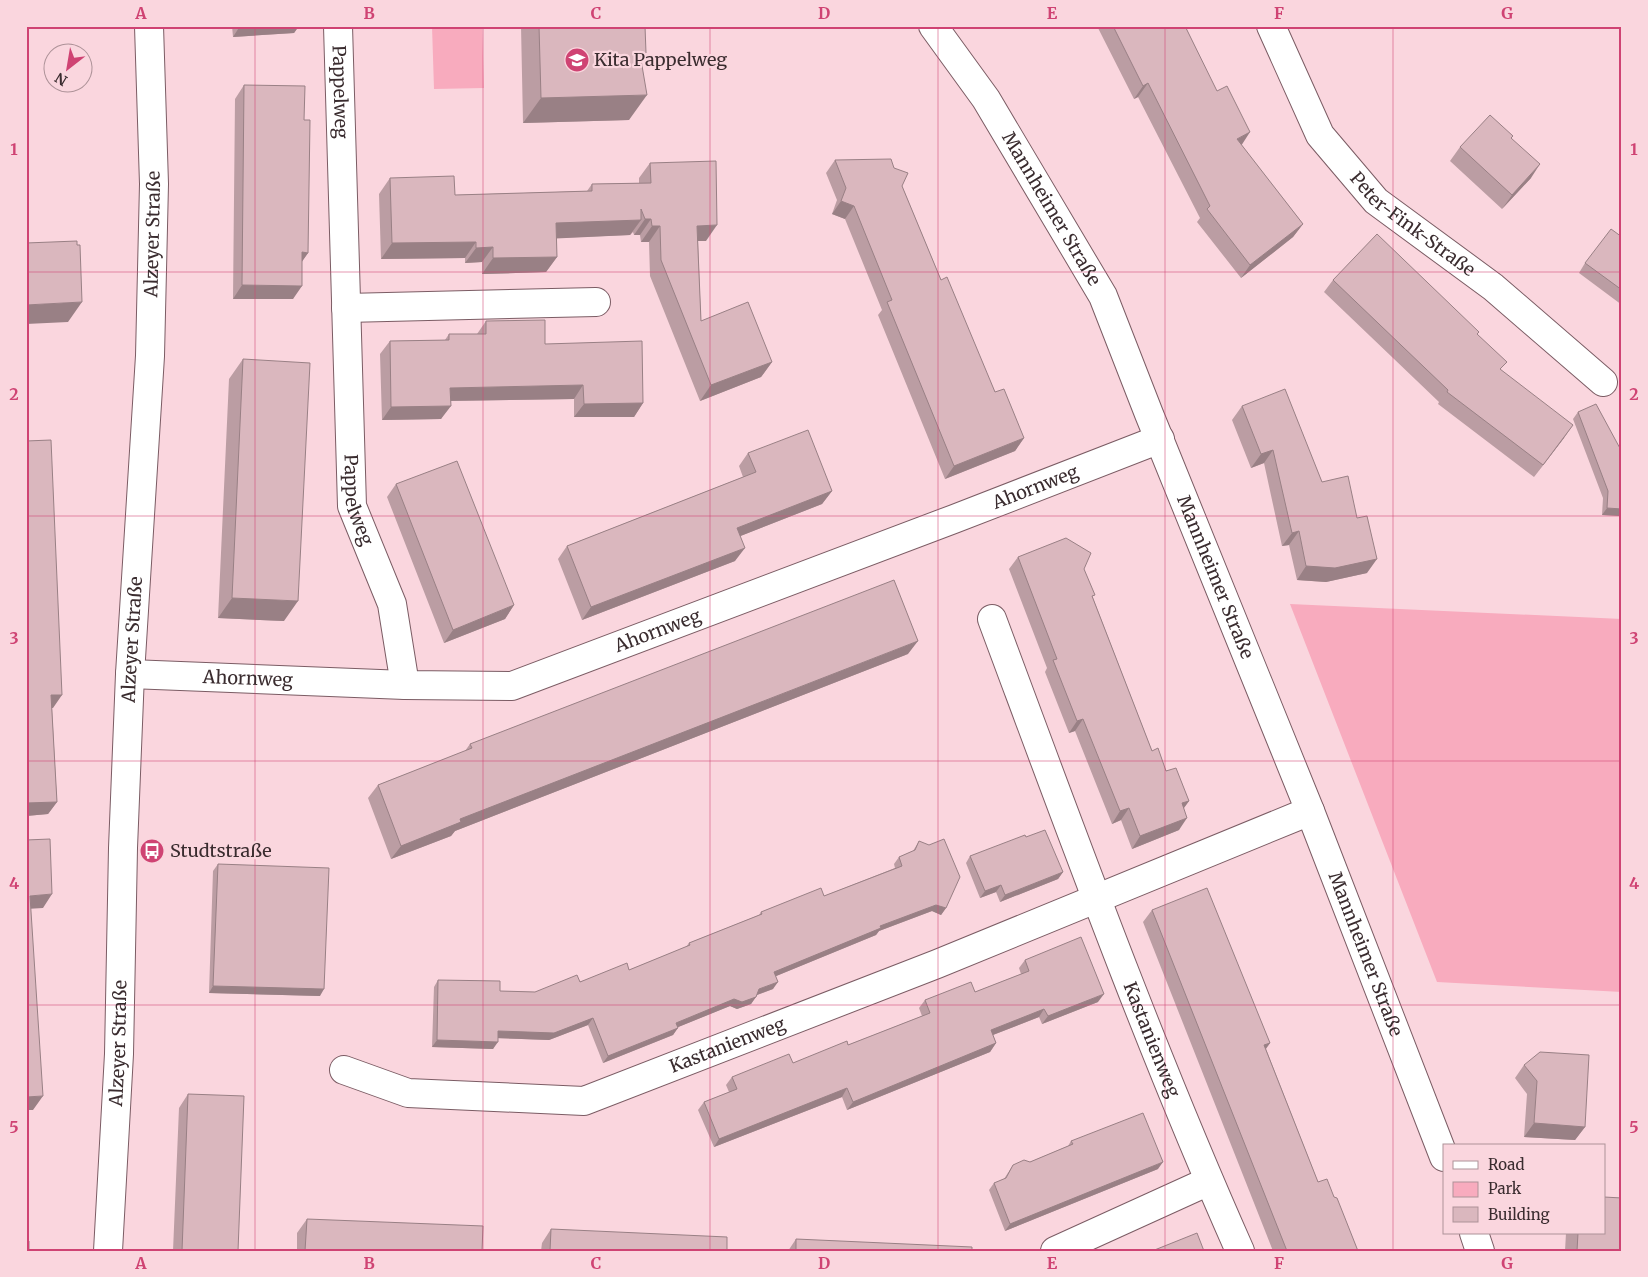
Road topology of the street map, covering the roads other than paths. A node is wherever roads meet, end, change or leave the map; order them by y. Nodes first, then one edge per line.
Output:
1 (149, 26) edge
2 (338, 26) edge
3 (933, 26) edge
4 (1271, 26) edge
5 (596, 302) dead end
6 (346, 308) junction
7 (1603, 382) dead end
8 (1160, 439) junction
9 (992, 619) dead end
10 (130, 674) junction
11 (405, 685) junction
12 (1310, 811) junction
13 (1096, 898) junction
14 (344, 1070) dead end
15 (1443, 1154) edge
16 (1209, 1181) junction
17 (1474, 1234) edge
18 (108, 1251) edge
19 (1055, 1251) edge
20 (1240, 1251) edge
21 (1480, 1251) edge

1 - 10 street, Alzeyer Straße
2 - 6 street, Pappelweg
3 - 8 street, Mannheimer Straße
4 - 7 street, Peter-Fink-Straße
5 - 6 street
6 - 11 street, Pappelweg
8 - 11 street, Ahornweg
8 - 12 street, Mannheimer Straße
9 - 13 street, Kastanienweg
10 - 11 street, Ahornweg
10 - 18 street, Alzeyer Straße
12 - 13 street, Kastanienweg
12 - 15 street, Mannheimer Straße
13 - 14 street, Kastanienweg
13 - 16 street, Kastanienweg
16 - 19 street
16 - 20 street, Kastanienweg
17 - 21 street

